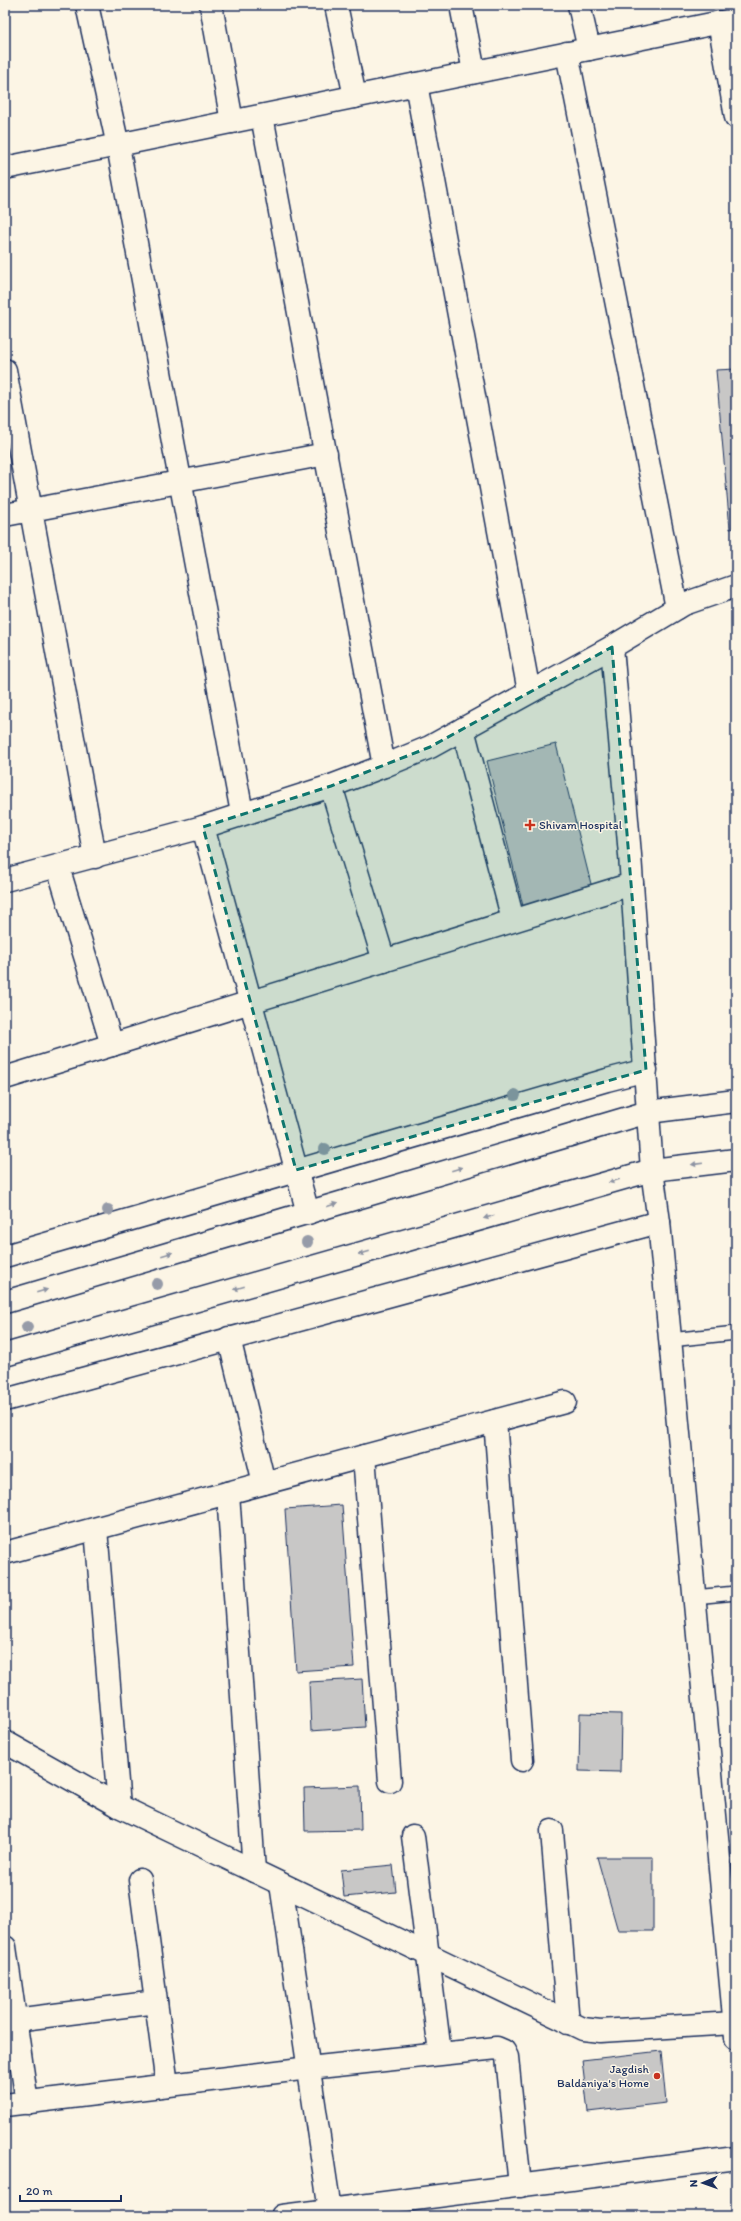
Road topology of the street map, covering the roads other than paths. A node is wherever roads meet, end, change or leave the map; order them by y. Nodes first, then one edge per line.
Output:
1 (86, 5) edge
2 (211, 5) edge
3 (336, 5) edge
4 (461, 5) edge
5 (580, 5) edge
6 (727, 20) edge
7 (589, 49) junction
8 (567, 54) junction
9 (474, 72) junction
10 (416, 84) junction
11 (355, 97) junction
12 (262, 116) junction
13 (736, 117) edge
14 (232, 122) junction
15 (118, 146) junction
16 (5, 168) edge
17 (5, 370) edge
18 (326, 454) junction
19 (180, 481) junction
20 (31, 510) junction
21 (5, 515) edge
22 (736, 586) edge
23 (677, 608) junction
24 (612, 647) junction
25 (529, 692) junction
26 (463, 729) junction
27 (384, 766) junction
28 (331, 786) junction
29 (242, 813) junction
30 (203, 827) junction
31 (95, 857) junction
32 (58, 867) junction
33 (5, 880) edge
34 (632, 884) junction
35 (513, 920) junction
36 (384, 960) junction
37 (251, 1002) junction
38 (112, 1045) junction
39 (646, 1070) junction
40 (5, 1078) edge
41 (736, 1101) edge
42 (648, 1112) junction
43 (736, 1160) edge
44 (296, 1170) junction
45 (652, 1170) junction
46 (308, 1213) junction
47 (659, 1222) junction
48 (5, 1256) edge
49 (5, 1302) edge
50 (736, 1333) edge
51 (228, 1338) junction
52 (670, 1340) junction
53 (5, 1355) edge
54 (5, 1400) edge
55 (565, 1402) dead end
56 (495, 1420) junction
57 (364, 1456) junction
58 (264, 1483) junction
59 (228, 1493) junction
60 (96, 1529) junction
61 (5, 1553) edge
62 (736, 1593) edge
63 (694, 1597) junction
64 (5, 1742) edge
65 (522, 1760) dead end
66 (390, 1781) dead end
67 (119, 1806) junction
68 (552, 1831) dead end
69 (413, 1836) dead end
70 (254, 1871) junction
71 (140, 1880) dead end
72 (280, 1884) junction
73 (729, 1892) edge
74 (5, 1947) edge
75 (428, 1956) junction
76 (733, 1974) edge
77 (156, 2002) junction
78 (15, 2020) junction
79 (568, 2023) junction
80 (735, 2030) edge
81 (440, 2053) junction
82 (309, 2068) junction
83 (166, 2085) junction
84 (27, 2103) junction
85 (5, 2105) edge
86 (736, 2158) edge
87 (520, 2186) junction
88 (330, 2210) junction
89 (282, 2216) edge

1 - 15 street
2 - 14 street
3 - 11 street
4 - 9 street
5 - 7 street
6 - 7 street
6 - 13 street
7 - 8 street
8 - 9 street
8 - 23 street
9 - 10 street
10 - 11 street
10 - 25 street
11 - 12 street
12 - 14 street
12 - 18 street
14 - 15 street
15 - 16 street
15 - 19 street
17 - 20 street
18 - 19 street
18 - 27 street
19 - 20 street
19 - 29 street
20 - 21 street
20 - 31 street
22 - 23 street
23 - 24 street
24 - 25 street
24 - 34 street
25 - 26 street
26 - 27 street
26 - 35 street
27 - 28 street
28 - 29 street
28 - 36 street
29 - 30 street
30 - 31 street
30 - 37 street
31 - 32 street
32 - 33 street
32 - 38 street
34 - 35 street
34 - 39 street
35 - 36 street
36 - 37 street
37 - 38 street
37 - 44 street
38 - 40 street
39 - 42 street
39 - 44 street
41 - 42 street
42 - 45 street
46 -> 42 street
43 -> 45 street
44 - 46 street
44 - 48 street
45 - 47 street
45 -> 53 street
49 -> 46 street
47 - 51 street
47 - 52 street
50 - 52 lane
51 - 54 street
51 - 58 street
52 - 63 street
55 - 56 street
56 - 57 street
56 - 65 street
57 - 58 street
57 - 66 street
58 - 59 street
59 - 60 street
59 - 70 street
60 - 61 street
60 - 67 street
62 - 63 lane
63 - 73 street
64 - 67 street
67 - 70 street
68 - 79 street
69 - 75 street
70 - 72 street
71 - 77 street
72 - 75 street
72 - 82 street
73 - 76 street
74 - 78 street
75 - 79 street
75 - 81 street
76 - 80 street
77 - 78 street
77 - 83 street
78 - 84 street
79 - 80 street
81 - 82 street
81 - 87 street
82 - 83 street
82 - 88 street
83 - 84 street
84 - 85 street
86 - 87 street
87 - 88 street
88 - 89 street

